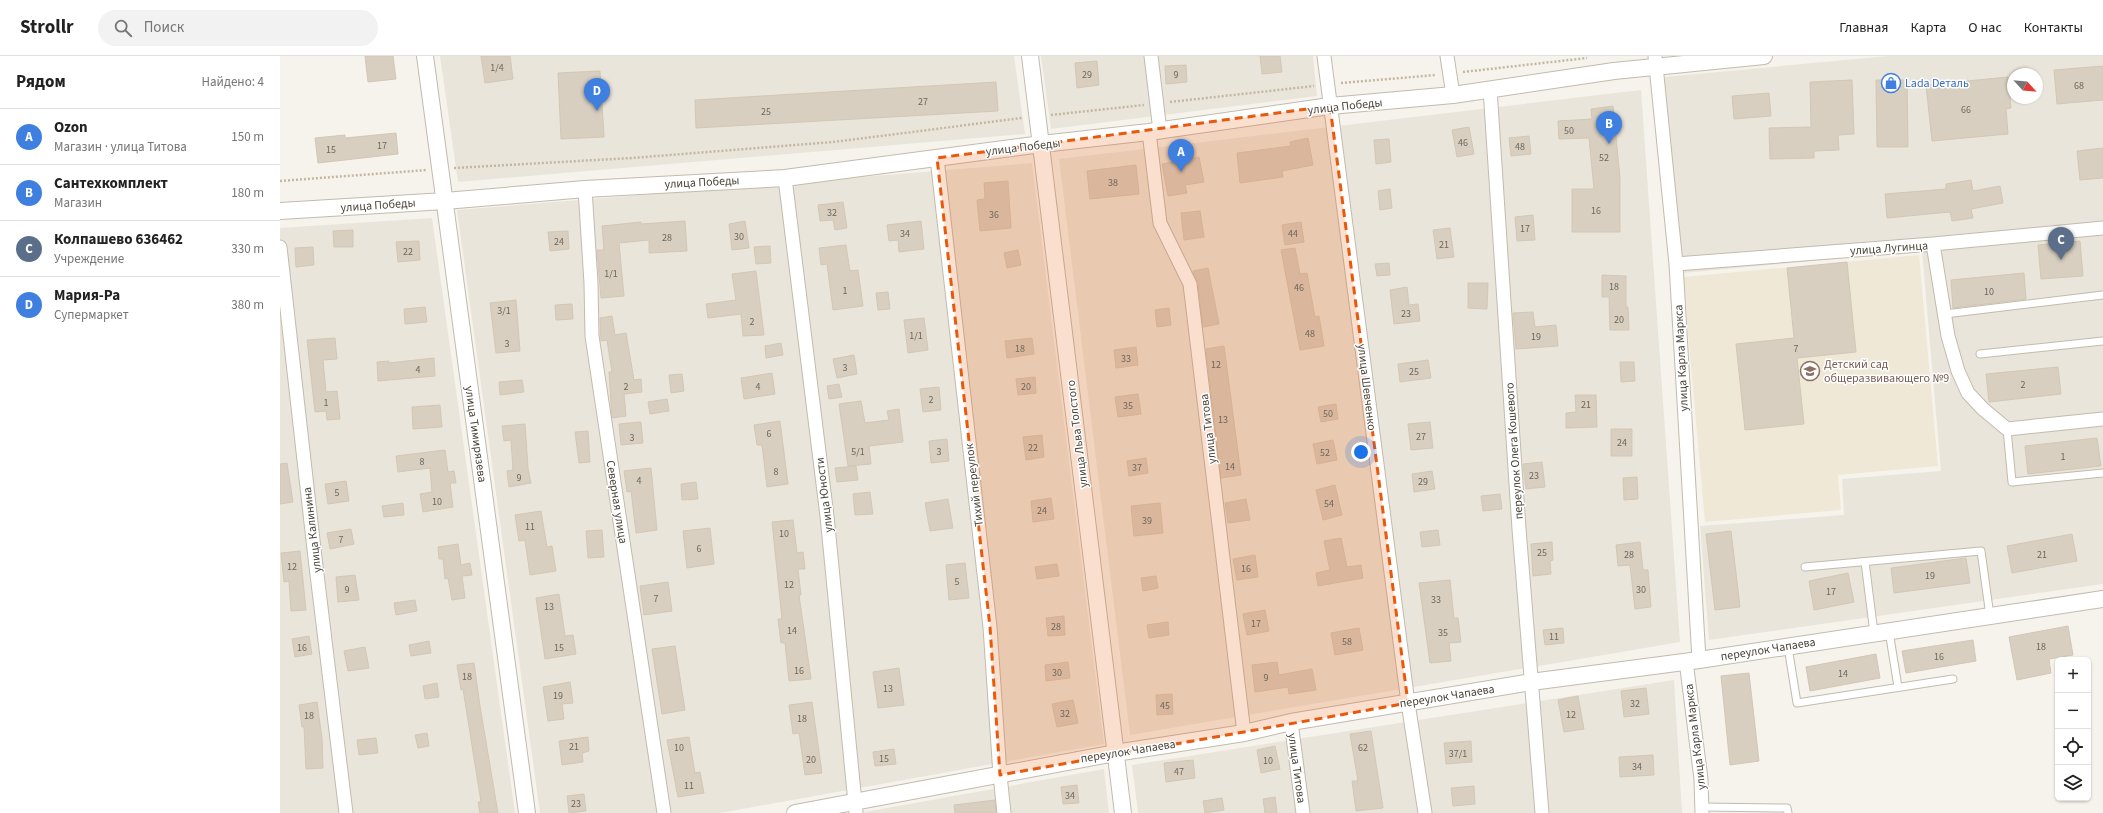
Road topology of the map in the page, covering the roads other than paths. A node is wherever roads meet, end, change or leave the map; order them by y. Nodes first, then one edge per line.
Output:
1 (425, 56) edge
2 (1030, 56) edge
3 (1151, 56) edge
4 (1324, 56) edge
5 (1447, 56) edge
6 (1764, 56) edge
7 (1655, 62) edge
8 (1490, 89) junction
9 (1453, 96) junction
10 (1330, 106) junction
11 (1155, 132) junction
12 (1042, 144) junction
13 (937, 158) junction
14 (784, 178) junction
15 (585, 189) junction
16 (445, 201) junction
17 (280, 211) edge
18 (2103, 228) edge
19 (1933, 244) junction
20 (280, 247) edge
21 (1676, 264) junction
22 (2103, 295) edge
23 (1945, 314) junction
24 (2103, 341) edge
25 (1980, 354) dead end
26 (2103, 419) edge
27 (2007, 429) junction
28 (2103, 473) edge
29 (1865, 562) junction
30 (1805, 566) dead end
31 (2103, 599) edge
32 (1990, 616) junction
33 (1882, 632) junction
34 (1788, 646) junction
35 (1692, 661) junction
36 (1953, 679) dead end
37 (1531, 682) junction
38 (1898, 687) junction
39 (1408, 703) junction
40 (1291, 722) junction
41 (1244, 733) junction
42 (1115, 753) junction
43 (1000, 775) junction
44 (856, 808) edge
45 (1702, 810) edge
46 (346, 813) edge
47 (527, 813) edge
48 (664, 813) edge
49 (795, 813) edge
50 (1004, 813) edge
51 (1123, 813) edge
52 (1303, 813) edge
53 (1425, 813) edge
54 (1542, 813) edge
55 (1788, 813) edge

1 - 16 street, улица Тимирязева
2 - 12 street, улица Льва Толстого
3 - 11 street, улица Титова
4 - 10 street, улица Шевченко
5 - 9 street
6 - 7 street, улица Победы
7 - 8 street, улица Победы
7 - 21 street, улица Карла Маркса
8 - 9 street, улица Победы
8 - 37 street, переулок Олега Кошевого
9 - 10 street, улица Победы
10 - 11 street, улица Победы
10 - 39 street, улица Шевченко
11 - 12 street, улица Победы
11 - 41 street, улица Титова
12 - 13 street, улица Победы
12 - 42 street, улица Льва Толстого
13 - 14 street, улица Победы
13 - 43 street, Тихий переулок
14 - 15 street, улица Победы
14 - 44 street, улица Юности
15 - 16 street, улица Победы
15 - 48 street, Северная улица
16 - 17 street, улица Победы
16 - 47 street, улица Тимирязева
18 - 19 street, улица Лугинца
19 - 21 street, улица Лугинца
19 - 23 street
20 - 46 street, улица Калинина
21 - 35 street, улица Карла Маркса
22 - 23 lane
23 - 27 street
24 - 25 lane
26 - 27 street
27 - 28 lane
29 - 30 lane
29 - 32 lane
29 - 33 lane
31 - 32 street, переулок Чапаева
32 - 33 street, переулок Чапаева
33 - 34 street, переулок Чапаева
33 - 38 lane
34 - 35 street, переулок Чапаева
34 - 38 lane
35 - 37 street, переулок Чапаева
35 - 45 street, улица Карла Маркса
36 - 38 lane
37 - 39 street, переулок Чапаева
37 - 54 street, переулок Олега Кошевого
39 - 40 street, переулок Чапаева
39 - 53 street, улица Шевченко
40 - 41 street, переулок Чапаева
40 - 52 street, улица Титова
41 - 42 street, переулок Чапаева
42 - 43 street, переулок Чапаева
42 - 51 street, улица Льва Толстого
43 - 44 street, переулок Чапаева
43 - 50 street, Тихий переулок
44 - 49 street, переулок Чапаева
45 - 55 lane

